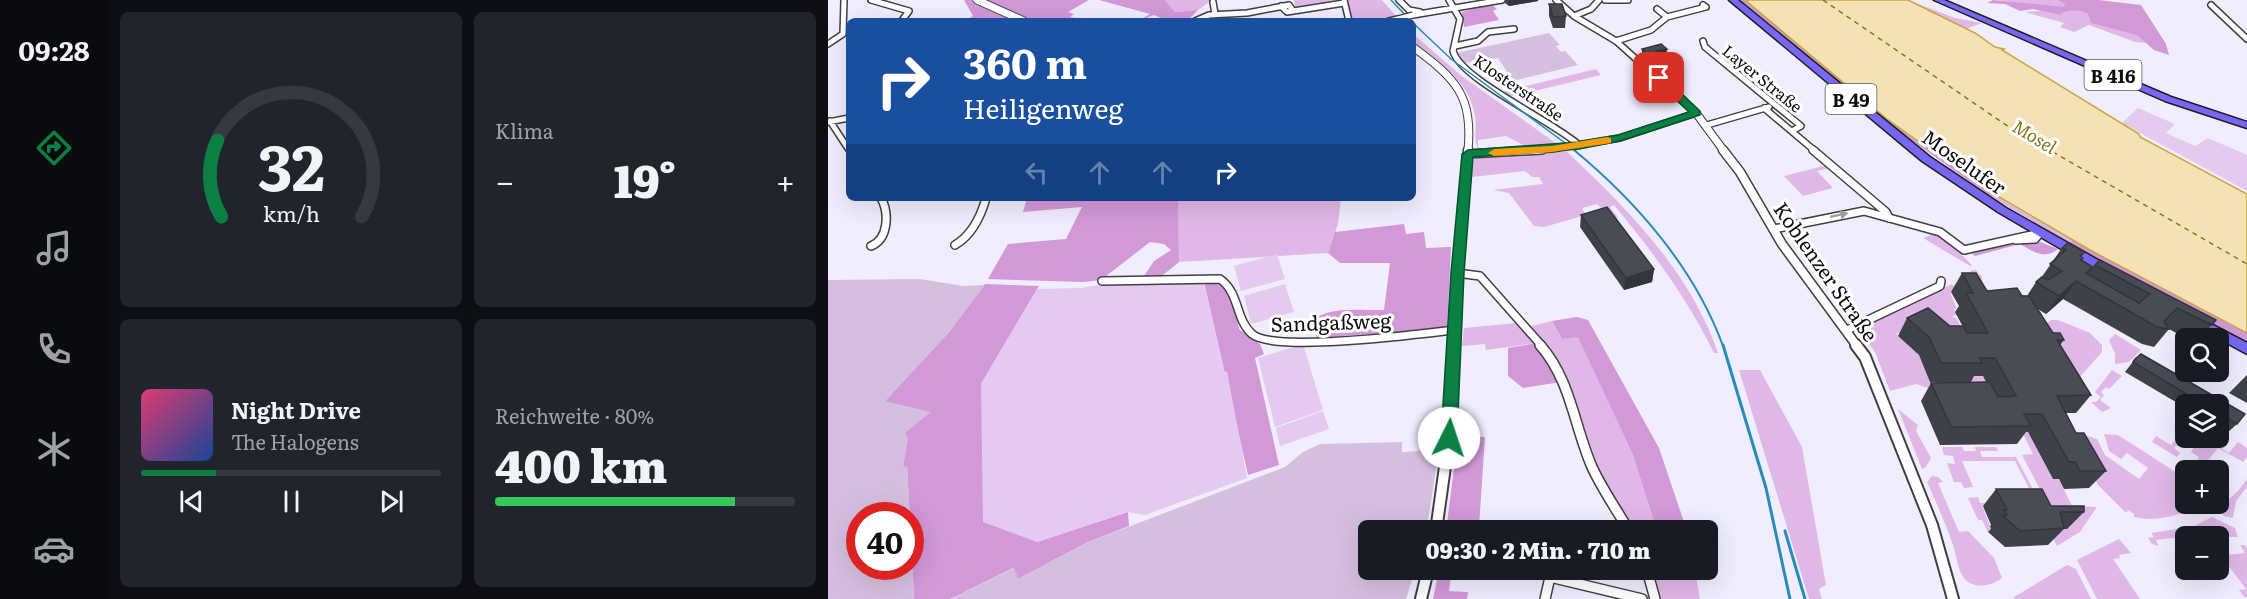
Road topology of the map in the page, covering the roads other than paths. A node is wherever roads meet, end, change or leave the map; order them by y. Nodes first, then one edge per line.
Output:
1 (844, 0) edge
2 (870, 0) edge
3 (977, 0) edge
4 (1399, 0) edge
5 (1449, 0) edge
6 (1502, 0) edge
7 (1556, 0) edge
8 (1599, 0) edge
9 (1605, 0) edge
10 (1628, 0) edge
11 (1733, 0) edge
12 (1938, 0) edge
13 (1344, 1) edge
14 (1213, 2) dead end
15 (1703, 5) dead end
16 (2211, 5) dead end
17 (1454, 9) junction
18 (1658, 9) dead end
19 (1215, 14) junction
20 (1574, 16) junction
21 (1667, 17) junction
22 (904, 18) edge
23 (1017, 18) edge
24 (1204, 18) edge
25 (1348, 18) edge
26 (1402, 18) edge
27 (1514, 29) dead end
28 (2247, 39) edge
29 (1616, 41) junction
30 (1703, 41) dead end
31 (828, 44) edge
32 (1455, 46) junction
33 (1416, 49) edge
34 (1776, 105) junction
35 (1764, 108) junction
36 (1696, 113) junction
37 (846, 119) edge
38 (829, 122) edge
39 (1707, 125) junction
40 (2247, 125) edge
41 (1792, 131) junction
42 (846, 146) edge
43 (1579, 146) junction
44 (1468, 154) junction
45 (883, 201) edge
46 (985, 201) edge
47 (1878, 205) junction
48 (1864, 211) junction
49 (1889, 218) junction
50 (1774, 229) junction
51 (2040, 233) junction
52 (955, 245) dead end
53 (871, 246) dead end
54 (1457, 273) junction
55 (2118, 277) edge
56 (1941, 281) dead end
57 (1102, 282) dead end
58 (2192, 318) edge
59 (1454, 330) junction
60 (1848, 330) junction
61 (2247, 351) edge
62 (1438, 520) edge
63 (1623, 520) edge
64 (1426, 580) edge
65 (1650, 580) edge
66 (1421, 599) edge
67 (1545, 599) edge
68 (1642, 599) edge
69 (1655, 599) edge
70 (1953, 599) edge

1 - 31 street
2 - 22 street
3 - 23 street
4 - 17 street
5 - 17 street
6 - 17 street
7 - 20 street, Koblenzer Straße
8 - 20 street
9 - 10 street
11 - 51 main road, Moselufer / B 49
12 - 40 main road, B 416
13 - 19 street
13 - 25 street
14 - 19 street
15 - 21 street
16 - 28 street
17 - 26 street, bridge
17 - 32 street, Klosterstraße
18 - 21 street
19 - 24 street
20 - 29 street, Koblenzer Straße
21 - 29 street
27 - 32 street, Klosterstraße
29 - 36 street, Koblenzer Straße
30 - 34 street, Layer Straße
32 - 43 street, Klosterstraße
33 - 44 street
34 - 35 street
34 - 41 street, Layer Straße
35 - 39 street
35 - 41 street, Layer Straße
36 - 39 street, Koblenzer Straße
36 - 43 street
37 - 38 street
38 - 42 street
39 - 50 street, Koblenzer Straße
41 - 47 street, Layer Straße
43 - 44 street
44 - 54 street
45 - 53 street
46 - 52 street
47 - 48 street
47 - 49 street, Layer Straße
48 - 49 street
50 -> 48 street
49 - 51 street
50 - 60 street, Koblenzer Straße
51 - 55 main road, Moselufer / B 49
54 - 59 street
54 - 63 street
56 - 60 street
57 - 59 street, Sandgaßweg
58 - 61 main road
59 - 62 street
60 - 70 street, Koblenzer Straße
64 - 66 street
65 - 69 street
67 - 68 street

